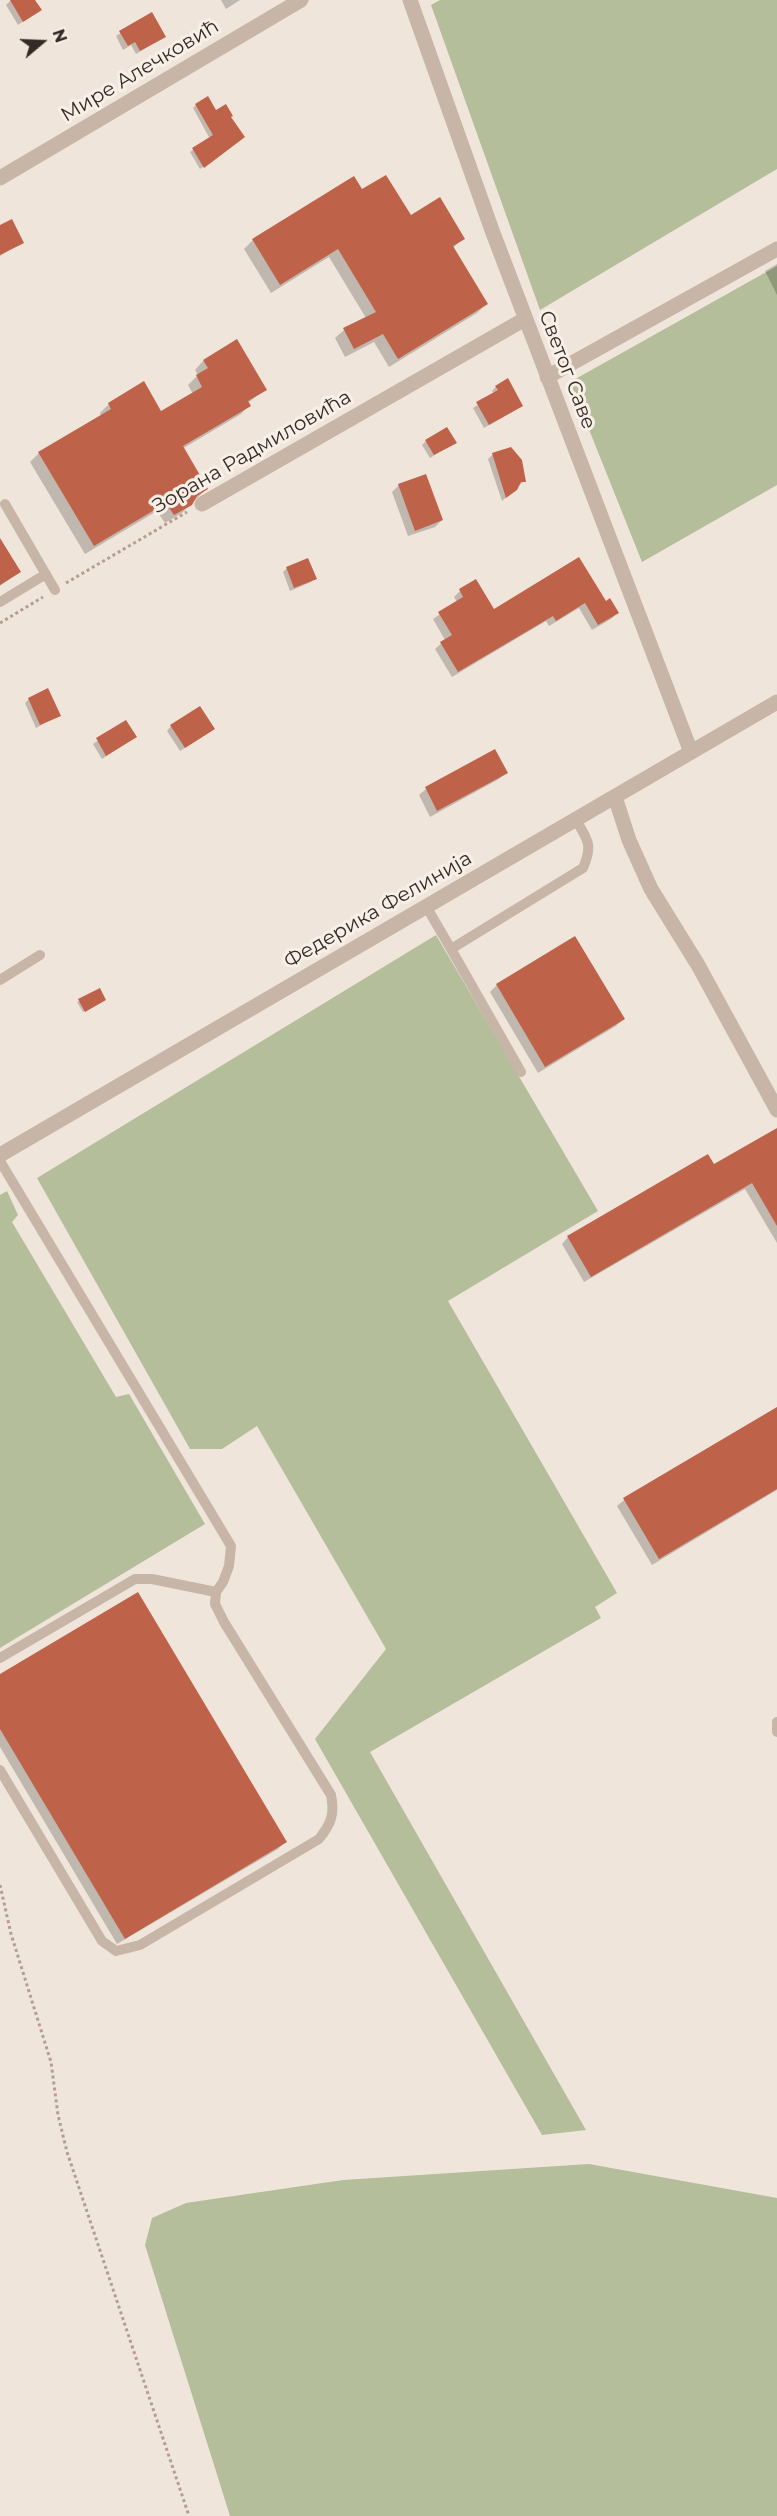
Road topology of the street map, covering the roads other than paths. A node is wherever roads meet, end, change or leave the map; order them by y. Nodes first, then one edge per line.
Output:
1 (300, 0) edge
2 (410, 0) edge
3 (0, 178) edge
4 (777, 249) edge
5 (525, 319) junction
6 (547, 377) junction
7 (5, 504) dead end
8 (202, 504) road end
9 (46, 574) junction
10 (55, 590) road end
11 (0, 602) edge
12 (777, 702) edge
13 (691, 753) junction
14 (615, 797) junction
15 (576, 820) junction
16 (426, 906) junction
17 (451, 949) junction
18 (40, 955) dead end
19 (0, 980) edge
20 (521, 1072) dead end
21 (777, 1110) edge
22 (0, 1155) edge
23 (0, 1161) edge
24 (216, 1592) junction
25 (0, 1658) edge
26 (777, 1722) edge
27 (777, 1732) edge
28 (0, 1770) edge

1 - 3 street, Мире Алечковић
2 - 5 street, Светог Саве
4 - 6 street
5 - 6 street, Светог Саве
5 - 8 street, Зорана Радмиловића
6 - 13 street, Светог Саве
7 - 9 lane
9 - 10 lane
9 - 11 lane
12 - 13 street, Федерика Фелинија
13 - 14 street, Федерика Фелинија
14 - 15 street, Федерика Фелинија
14 - 21 street
15 - 16 street, Федерика Фелинија
15 - 17 lane
16 - 17 lane
16 - 22 street, Федерика Фелинија
17 - 20 lane
18 - 19 lane
23 - 24 lane
24 - 25 lane
24 - 28 lane
26 - 27 lane

